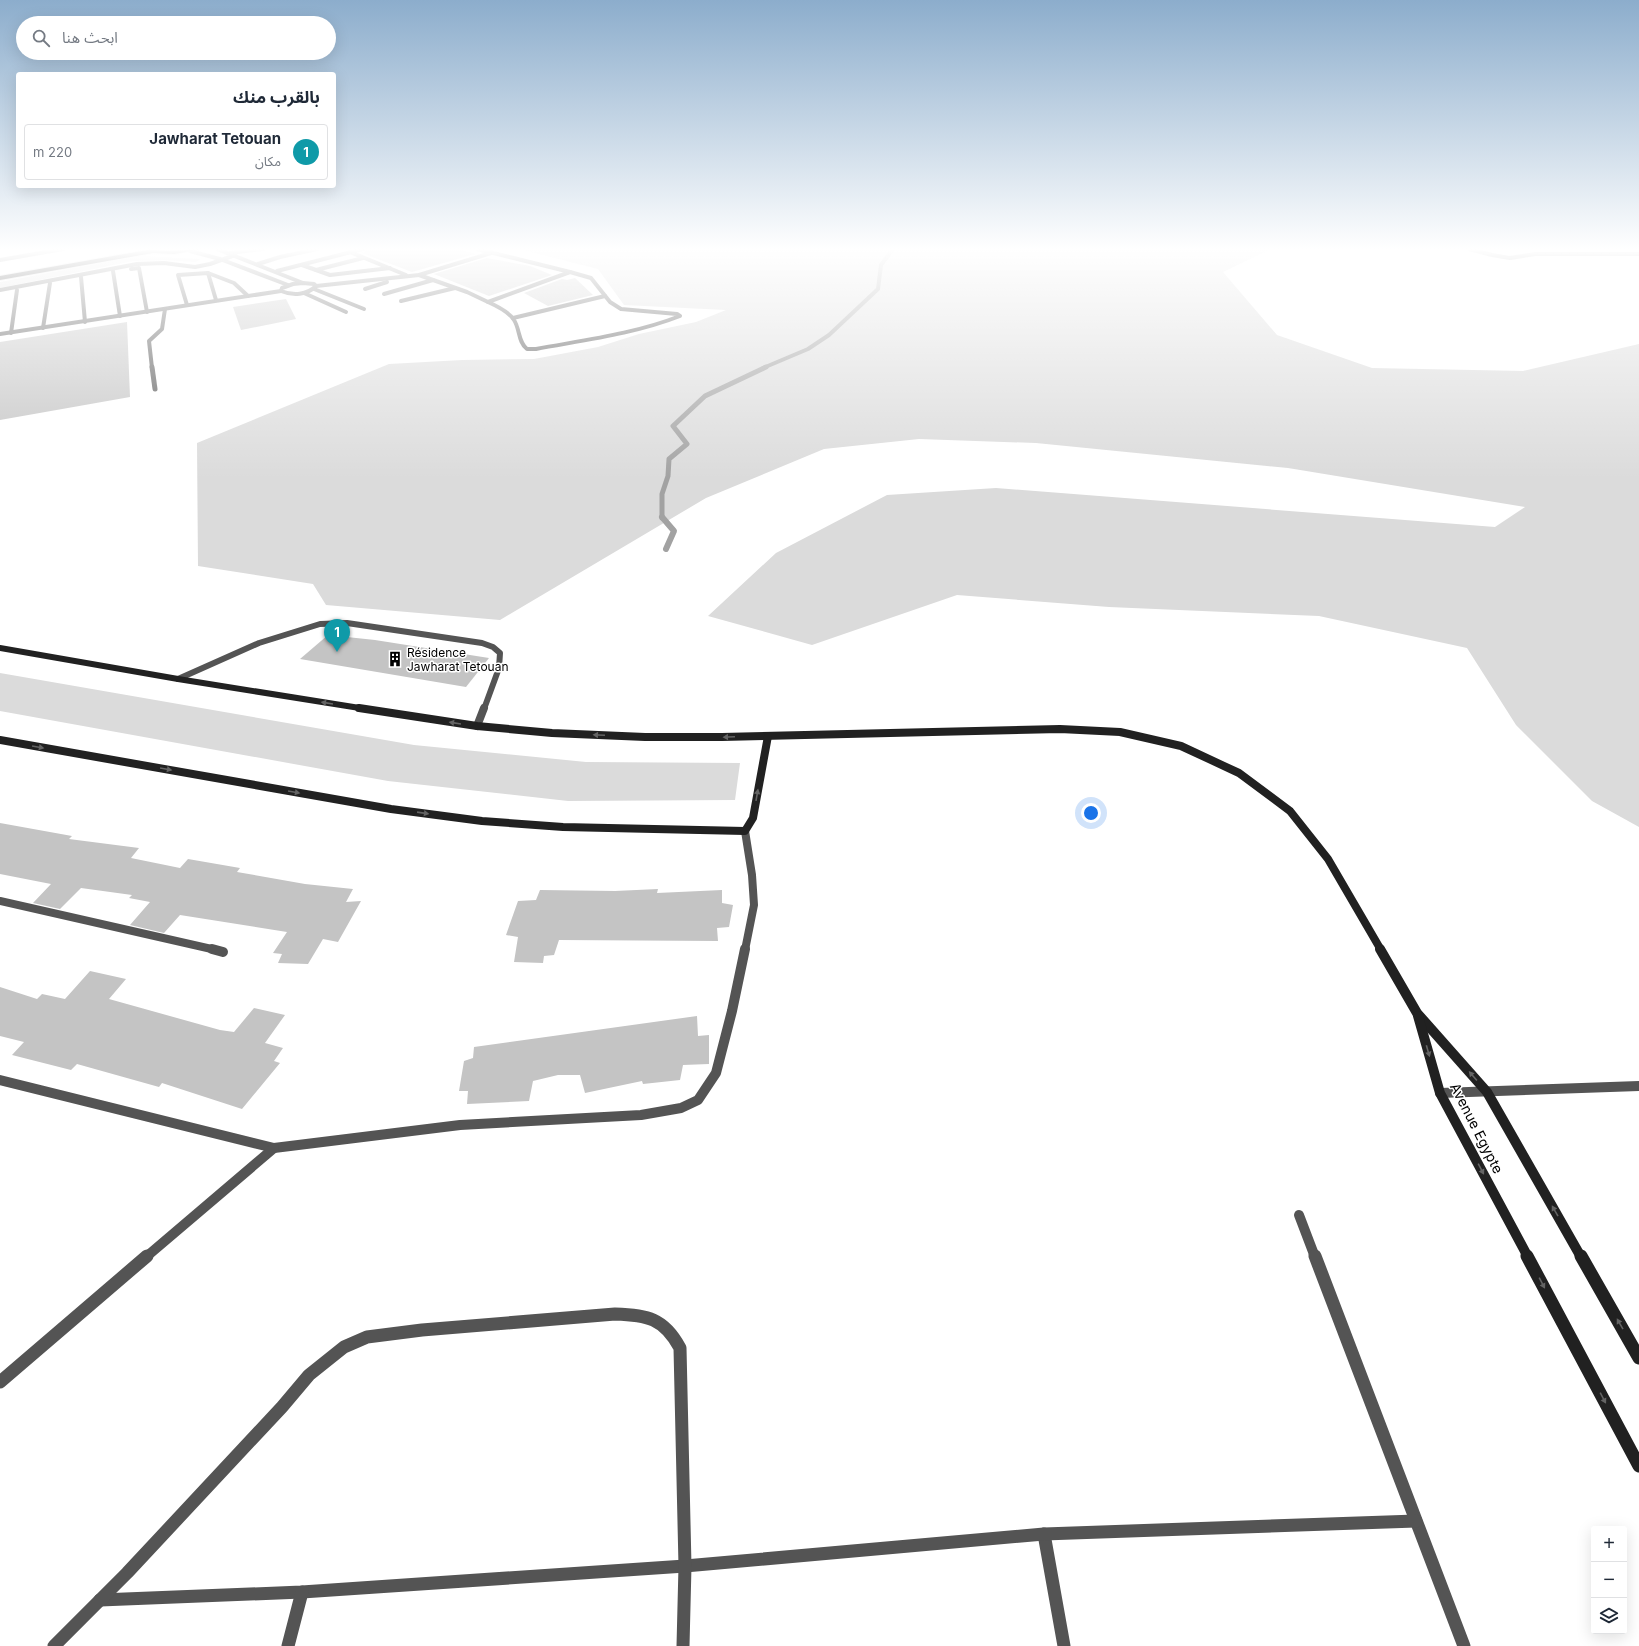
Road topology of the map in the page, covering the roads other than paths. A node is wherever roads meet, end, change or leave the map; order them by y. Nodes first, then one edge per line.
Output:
1 (12, 326) edge
2 (58, 326) edge
3 (162, 326) edge
4 (517, 326) edge
5 (647, 326) edge
6 (43, 328) joint
7 (11, 333) junction
8 (0, 334) edge
9 (155, 389) dead end
10 (0, 648) edge
11 (178, 679) junction
12 (477, 726) junction
13 (768, 736) junction
14 (0, 740) edge
15 (745, 831) junction
16 (0, 901) edge
17 (223, 952) dead end
18 (1417, 1013) junction
19 (0, 1080) edge
20 (1639, 1086) edge
21 (1487, 1092) junction
22 (1440, 1093) junction
23 (274, 1148) junction
24 (1299, 1215) dead end
25 (1639, 1358) edge
26 (0, 1382) edge
27 (1639, 1466) edge
28 (1416, 1520) junction
29 (1044, 1534) junction
30 (685, 1566) junction
31 (302, 1592) junction
32 (100, 1600) junction
33 (54, 1646) edge
34 (288, 1646) edge
35 (683, 1646) edge
36 (1064, 1646) edge
37 (1464, 1646) edge

1 - 7 street
2 - 6 street
3 - 9 street
4 - 5 street
6 - 7 street
7 - 8 street
10 - 11 street
12 -> 11 street
11 - 12 street
13 -> 12 street
15 -> 13 street
13 - 18 street
14 -> 15 street
15 - 23 street
16 - 17 street
21 -> 18 street, Avenue Egypte
18 -> 22 street, Avenue Egypte
19 - 23 street
20 - 21 street
21 - 22 street
25 -> 21 street, Avenue Egypte
22 -> 27 street, Avenue Egypte
23 - 26 street
24 - 28 street
28 - 29 street
28 - 37 street
29 - 30 street
29 - 36 street
30 - 31 street
30 - 32 street
30 - 35 street
31 - 32 street
31 - 34 street
32 - 33 street

